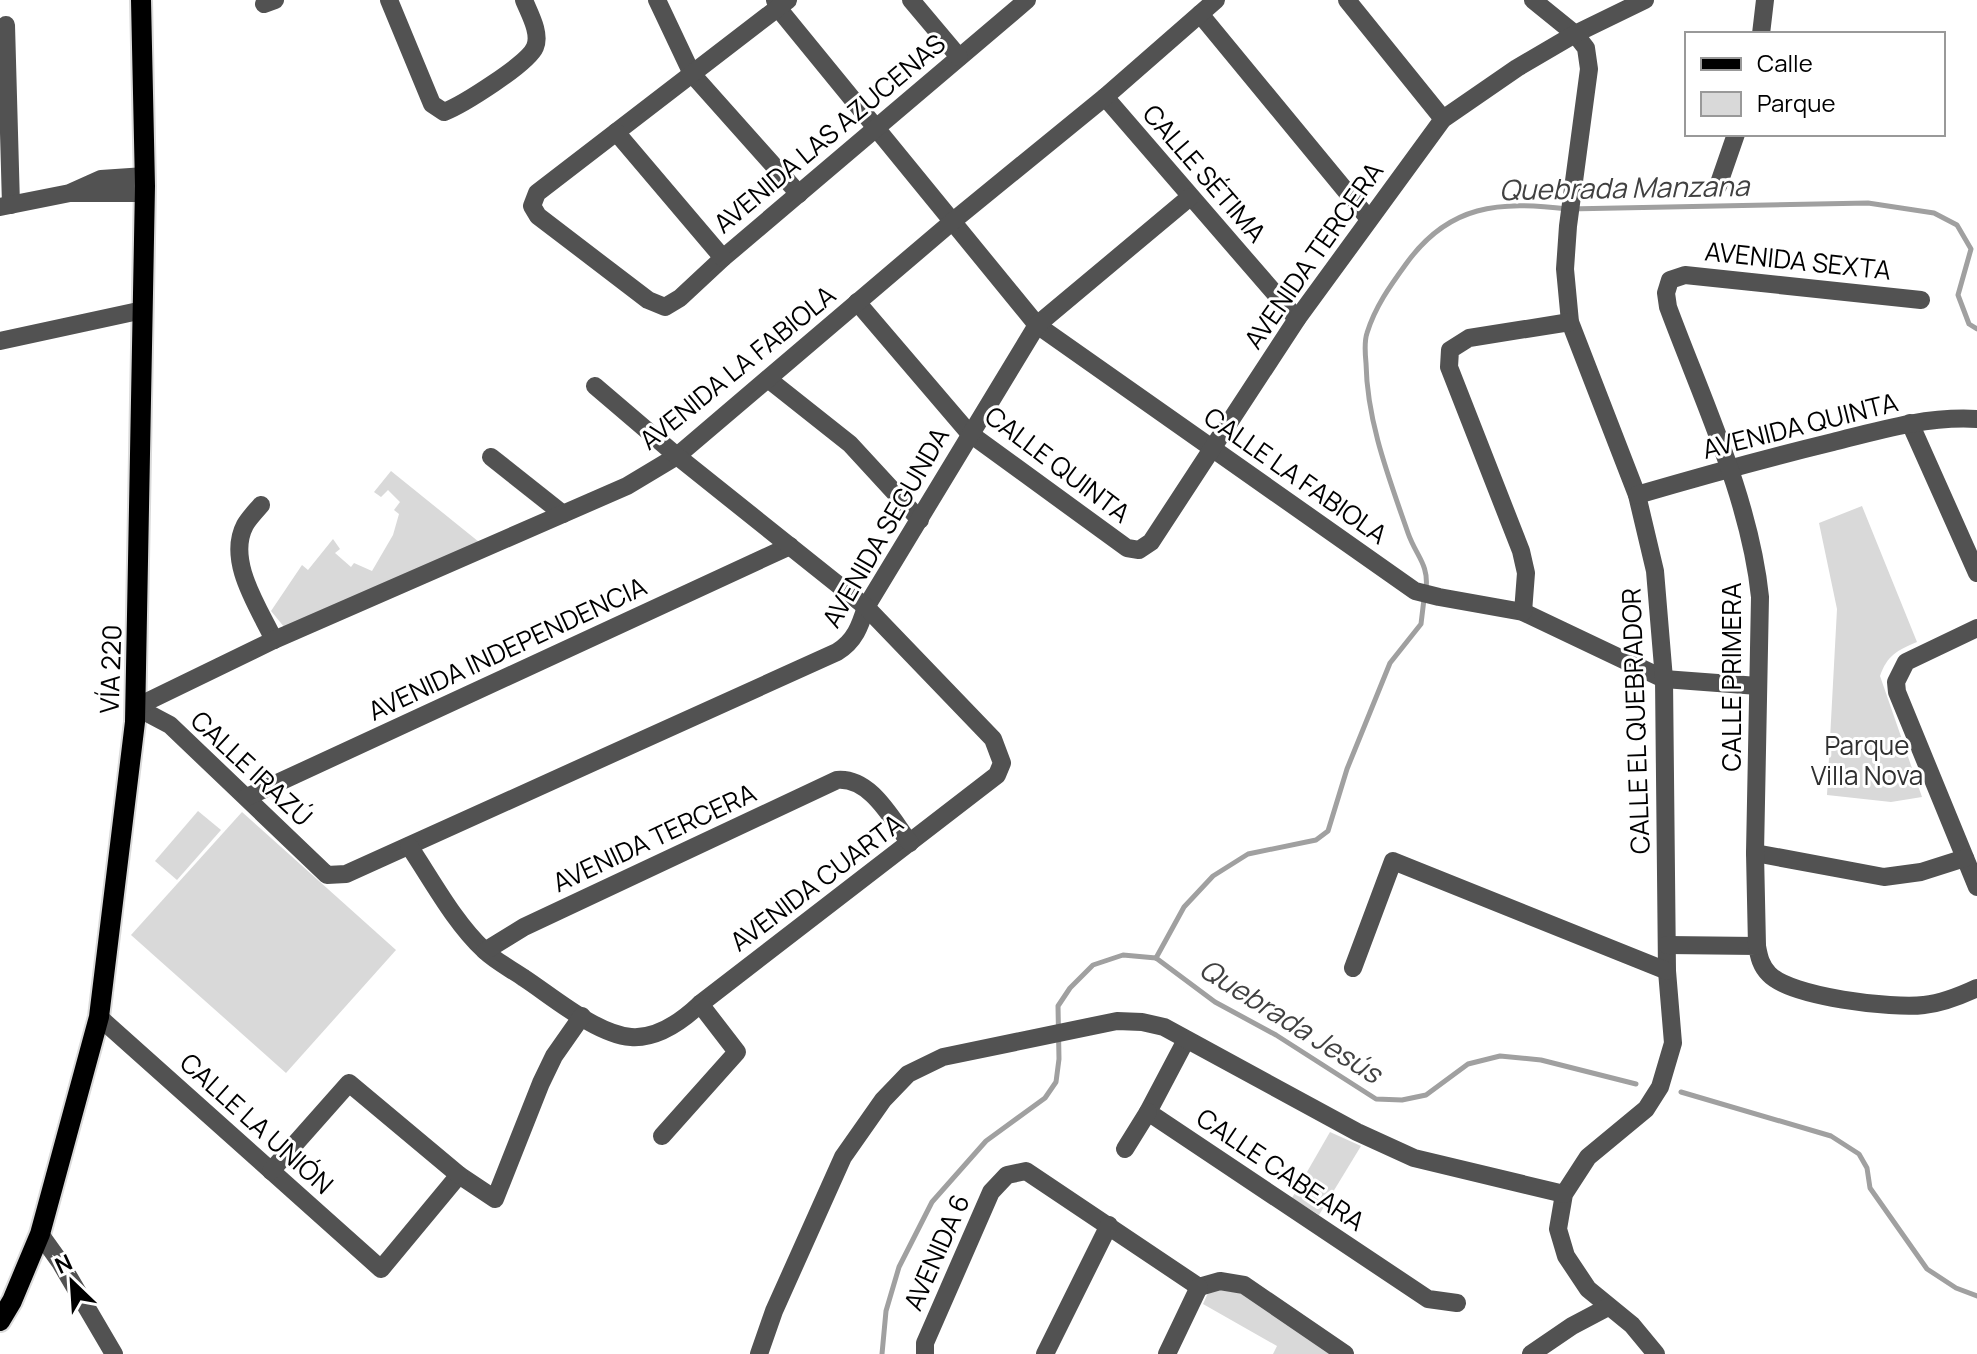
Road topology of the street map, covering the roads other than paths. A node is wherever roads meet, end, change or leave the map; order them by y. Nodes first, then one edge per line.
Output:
1 (141, 0) edge
2 (389, 0) edge
3 (524, 0) edge
4 (657, 0) edge
5 (911, 0) edge
6 (1027, 0) edge
7 (1216, 0) edge
8 (1347, 0) edge
9 (1533, 0) edge
10 (1645, 0) edge
11 (1765, 0) edge
12 (781, 3) edge
13 (1200, 14) junction
14 (6, 25) dead end
15 (1761, 32) edge
16 (1575, 34) junction
17 (959, 57) junction
18 (692, 74) junction
19 (1105, 97) junction
20 (1443, 119) junction
21 (876, 128) junction
22 (616, 132) junction
23 (1735, 136) edge
24 (145, 184) junction
25 (1718, 186) dead end
26 (799, 194) junction
27 (1190, 197) junction
28 (5, 206) edge
29 (1369, 219) junction
30 (953, 221) junction
31 (723, 258) junction
32 (1670, 280) joint
33 (1921, 300) dead end
34 (857, 302) junction
35 (143, 310) junction
36 (1297, 319) junction
37 (1570, 322) junction
38 (1037, 325) junction
39 (0, 341) edge
40 (768, 379) junction
41 (595, 386) dead end
42 (1977, 419) edge
43 (1910, 423) junction
44 (969, 433) junction
45 (1212, 447) junction
46 (677, 456) junction
47 (491, 457) dead end
48 (1728, 468) junction
49 (1637, 495) junction
50 (261, 505) dead end
51 (563, 514) junction
52 (920, 520) junction
53 (790, 546) junction
54 (1139, 550) joint
55 (1977, 573) edge
56 (866, 607) junction
57 (1523, 612) junction
58 (1977, 628) edge
59 (274, 640) junction
60 (1664, 679) junction
61 (1758, 686) junction
62 (136, 707) junction
63 (247, 797) junction
64 (910, 843) junction
65 (409, 846) junction
66 (1755, 853) junction
67 (1965, 858) junction
68 (327, 875) joint
69 (1977, 887) edge
70 (1667, 945) junction
71 (1757, 946) junction
72 (485, 951) junction
73 (1353, 968) dead end
74 (1667, 971) junction
75 (1977, 988) edge
76 (700, 1004) junction
77 (582, 1016) junction
78 (99, 1017) junction
79 (1186, 1040) junction
80 (1148, 1112) junction
81 (662, 1136) dead end
82 (1125, 1149) dead end
83 (271, 1171) junction
84 (459, 1175) junction
85 (1564, 1194) junction
86 (1109, 1225) junction
87 (40, 1234) junction
88 (1199, 1287) junction
89 (1457, 1303) dead end
90 (1608, 1307) junction
91 (0, 1321) edge
92 (114, 1354) edge
93 (759, 1354) edge
94 (925, 1354) edge
95 (1045, 1354) edge
96 (1167, 1354) edge
97 (1345, 1354) edge
98 (1531, 1354) edge
99 (1656, 1354) edge

1 - 24 main road, VÍA 220
2 - 3 street
4 - 18 street
5 - 17 street
6 - 17 street, AVENIDA LAS AZUCENAS
7 - 13 street, AVENIDA LA FABIOLA
8 - 20 street
9 - 16 street, CALLE EL QUEBRADOR
10 - 16 street, AVENIDA TERCERA
11 - 15 street
12 - 18 street
12 - 21 street, CALLE LA FABIOLA
13 - 19 street, AVENIDA LA FABIOLA
13 - 29 street
14 - 28 street
16 - 20 street, AVENIDA TERCERA
16 - 37 street, CALLE EL QUEBRADOR
17 - 21 street, AVENIDA LAS AZUCENAS
18 - 22 street
18 - 26 street
19 - 27 street, CALLE SÉTIMA
19 - 30 street, AVENIDA LA FABIOLA
20 - 29 street, AVENIDA TERCERA
21 - 26 street, AVENIDA LAS AZUCENAS
21 - 30 street, CALLE LA FABIOLA
22 - 31 street
22 - 31 street, AVENIDA LAS AZUCENAS
23 - 25 street
24 - 28 street
24 - 35 main road, VÍA 220
26 - 31 street, AVENIDA LAS AZUCENAS
27 - 36 street, CALLE SÉTIMA
27 - 38 street, AVENIDA SEGUNDA
29 - 36 street, AVENIDA TERCERA
30 - 34 street, AVENIDA LA FABIOLA
30 - 38 street, CALLE LA FABIOLA
32 - 33 street, AVENIDA SEXTA
32 - 48 street, CALLE PRIMERA
34 - 40 street, AVENIDA LA FABIOLA
34 - 44 street, CALLE QUINTA
35 - 39 street
35 - 62 main road, VÍA 220
36 - 45 street, AVENIDA TERCERA
37 - 49 street, CALLE EL QUEBRADOR
37 - 57 street
38 - 44 street, AVENIDA SEGUNDA
38 - 45 street, CALLE LA FABIOLA
40 - 46 street, AVENIDA LA FABIOLA
40 - 52 street
41 - 46 street
42 - 43 street, AVENIDA QUINTA
43 - 48 street, AVENIDA QUINTA
43 - 55 street
44 - 52 street, AVENIDA SEGUNDA
44 - 54 street, CALLE QUINTA
45 - 54 street, AVENIDA TERCERA
45 - 57 street, CALLE LA FABIOLA
46 - 51 street, AVENIDA LA FABIOLA
46 - 53 street
47 - 51 street
48 - 49 street, AVENIDA QUINTA
48 - 61 street, CALLE PRIMERA
49 - 60 street, CALLE EL QUEBRADOR
50 - 59 street
51 - 59 street, AVENIDA LA FABIOLA
52 - 56 street, AVENIDA SEGUNDA
53 - 56 street
53 - 63 street, AVENIDA INDEPENDENCIA
56 - 64 street, AVENIDA CUARTA
56 - 65 street, AVENIDA SEGUNDA
57 - 60 street, CALLE LA FABIOLA
58 - 67 street
59 - 62 street, AVENIDA LA FABIOLA
60 - 61 street
60 - 70 street, CALLE EL QUEBRADOR
61 - 66 street, CALLE PRIMERA
62 - 63 street, CALLE IRAZÚ
62 - 78 main road, VÍA 220
63 - 68 street, CALLE IRAZÚ
64 - 72 street, AVENIDA TERCERA
64 - 76 street, AVENIDA CUARTA
65 - 68 street, AVENIDA SEGUNDA
65 - 72 street
66 - 67 street
66 - 71 street, CALLE PRIMERA
67 - 69 street
70 - 71 street
70 - 74 street, CALLE EL QUEBRADOR
71 - 75 street
72 - 77 street
73 - 74 street
74 - 85 street, CALLE EL QUEBRADOR
76 - 77 street, AVENIDA CUARTA
76 - 81 street
77 - 84 street
78 - 83 street, CALLE LA UNIÓN
78 - 87 main road, VÍA 220
79 - 80 street
79 - 85 street
79 - 93 street
80 - 82 street
80 - 89 street, CALLE CABEARA
83 - 84 street
83 - 84 street, CALLE LA UNIÓN
85 - 90 street, CALLE EL QUEBRADOR
86 - 88 street
86 - 94 street, AVENIDA 6
86 - 95 street
87 - 91 main road, VÍA 220
87 - 92 street
88 - 96 street
88 - 97 street
90 - 98 street
90 - 99 street, CALLE EL QUEBRADOR

